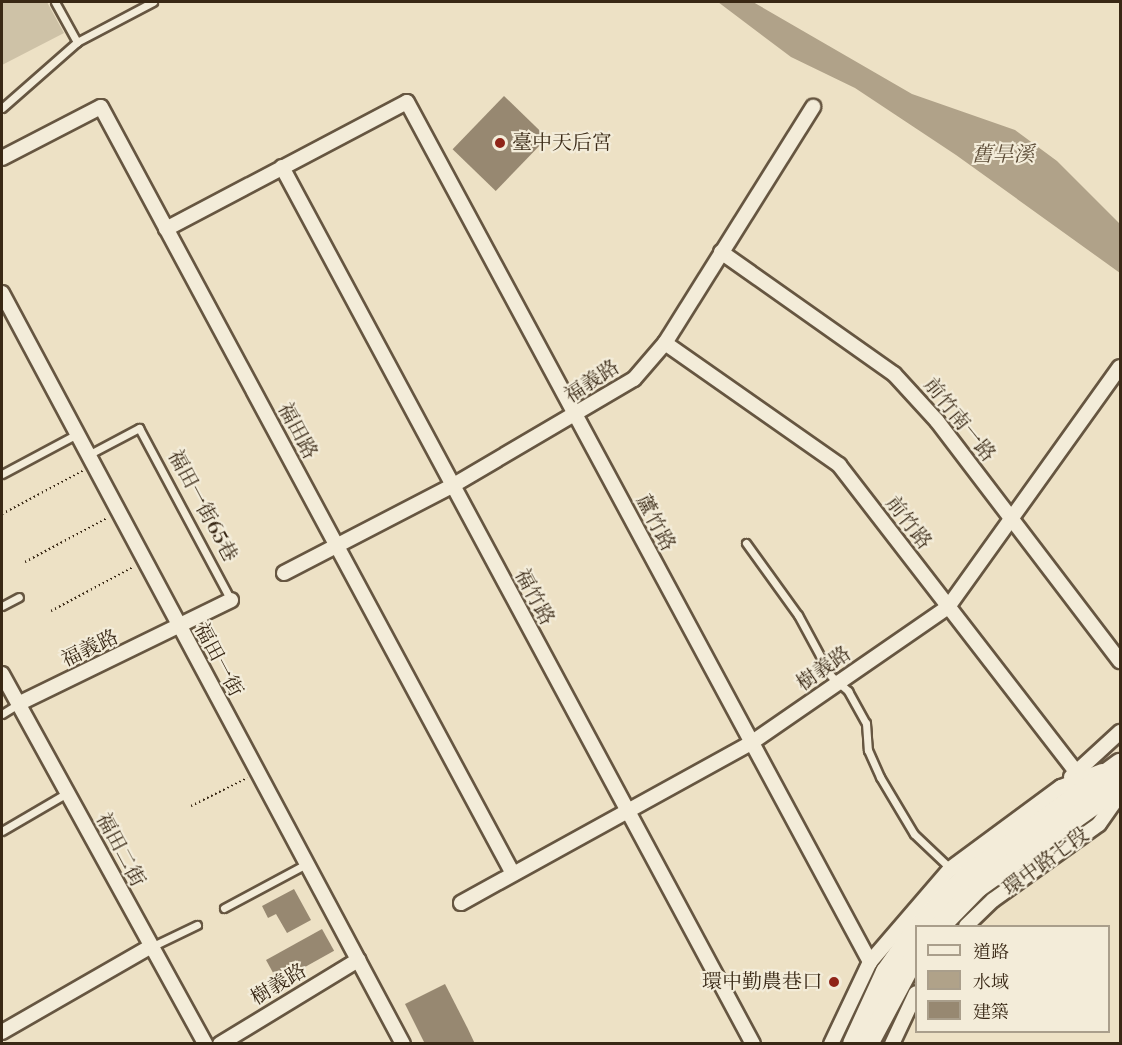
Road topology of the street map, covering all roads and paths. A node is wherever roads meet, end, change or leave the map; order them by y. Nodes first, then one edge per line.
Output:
1 (55, 2) edge
2 (153, 2) edge
3 (77, 42) junction
4 (813, 107) dead end
5 (2, 108) edge
6 (2, 158) edge
7 (282, 167) junction
8 (166, 229) junction
9 (721, 252) junction
10 (2, 293) edge
11 (665, 343) junction
12 (1120, 368) edge
13 (575, 416) junction
14 (77, 434) junction
15 (91, 460) junction
16 (2, 474) edge
17 (452, 486) junction
18 (118, 512) junction
19 (2, 514) edge
20 (1013, 519) junction
21 (746, 543) dead end
22 (337, 546) junction
23 (144, 561) junction
24 (25, 562) dead end
25 (284, 573) dead end
26 (19, 597) dead end
27 (231, 600) joint
28 (2, 606) edge
29 (948, 607) junction
30 (51, 611) dead end
31 (179, 628) junction
32 (1120, 662) edge
33 (2, 674) edge
34 (839, 683) junction
35 (18, 704) junction
36 (2, 714) edge
37 (1120, 732) edge
38 (751, 744) junction
39 (1120, 764) edge
40 (1076, 772) junction
41 (257, 773) junction
42 (1120, 786) edge
43 (1061, 787) junction
44 (67, 793) junction
45 (1120, 794) edge
46 (191, 806) dead end
47 (627, 811) junction
48 (1120, 815) edge
49 (1099, 824) junction
50 (2, 831) edge
51 (306, 864) junction
52 (512, 872) junction
53 (964, 878) junction
54 (993, 900) junction
55 (461, 903) dead end
56 (224, 908) dead end
57 (197, 925) dead end
58 (922, 925) edge
59 (940, 925) edge
60 (968, 925) edge
61 (915, 931) edge
62 (150, 947) junction
63 (915, 956) edge
64 (358, 960) junction
65 (870, 962) junction
66 (915, 995) edge
67 (2, 1032) edge
68 (205, 1044) edge
69 (220, 1044) edge
70 (403, 1044) edge
71 (753, 1044) edge
72 (831, 1044) edge
73 (853, 1044) edge
74 (868, 1044) edge
75 (892, 1044) edge

1 - 3 lane
2 - 3 lane
3 - 5 lane
4 - 9 street, 福義路
6 - 8 street, 福田路
7 - 8 street
7 - 13 street, 蘆竹路
7 - 17 street, 福竹路
8 - 22 street, 福田路
9 - 11 street, 福義路
9 - 20 street, 前竹南一路
10 - 14 street, 福田一街
11 - 13 street, 福義路
11 - 29 street, 前竹路
12 - 20 street, 樹義路
13 - 17 street, 福義路
13 - 38 street, 蘆竹路
14 - 15 street, 福田一街
14 - 16 lane
15 - 18 street, 福田一街
15 - 19 path
15 - 27 lane, 福田一街65巷
17 - 22 street, 福義路
17 - 47 street, 福竹路
18 - 23 street, 福田一街
18 - 24 path
20 - 29 street, 樹義路
20 - 32 street, 前竹南一路
21 - 34 lane
22 - 25 street, 福義路
22 - 52 street, 福田路
23 - 30 path
23 - 31 street, 福田一街
26 - 28 lane
27 - 31 street, 福田一街65巷
29 - 34 street, 樹義路
29 - 40 street, 前竹路
31 - 35 street, 福義路
31 - 41 street, 福田一街
33 - 35 street, 福田二街
34 - 38 street, 樹義路
34 - 53 lane
35 - 36 lane
35 - 44 street, 福田二街
37 - 40 street
38 - 47 street, 樹義路
38 - 65 street, 蘆竹路
39 - 43 street, 環中路七段
39 - 53 street, 環中路七段
40 - 43 street
41 - 46 path
41 - 51 street, 福田一街
42 - 53 street, 環中路七段
43 - 53 street, 環中路七段
44 - 50 lane
44 - 62 street, 福田二街
45 - 49 street, 環中路七段
47 - 52 street, 樹義路
47 - 71 street, 福竹路
48 - 49 street
49 - 54 street, 環中路七段
51 - 56 lane
51 - 64 street, 福田一街
52 - 55 street, 樹義路
53 - 54 lane
53 - 58 street
53 - 59 street
53 - 65 street
54 - 60 street, 環中路七段
57 - 62 lane
61 - 73 street
62 - 67 street
62 - 68 street, 福田二街
63 - 74 street
64 - 69 street, 樹義路
64 - 70 street, 福田一街
65 - 72 street
66 - 75 street

